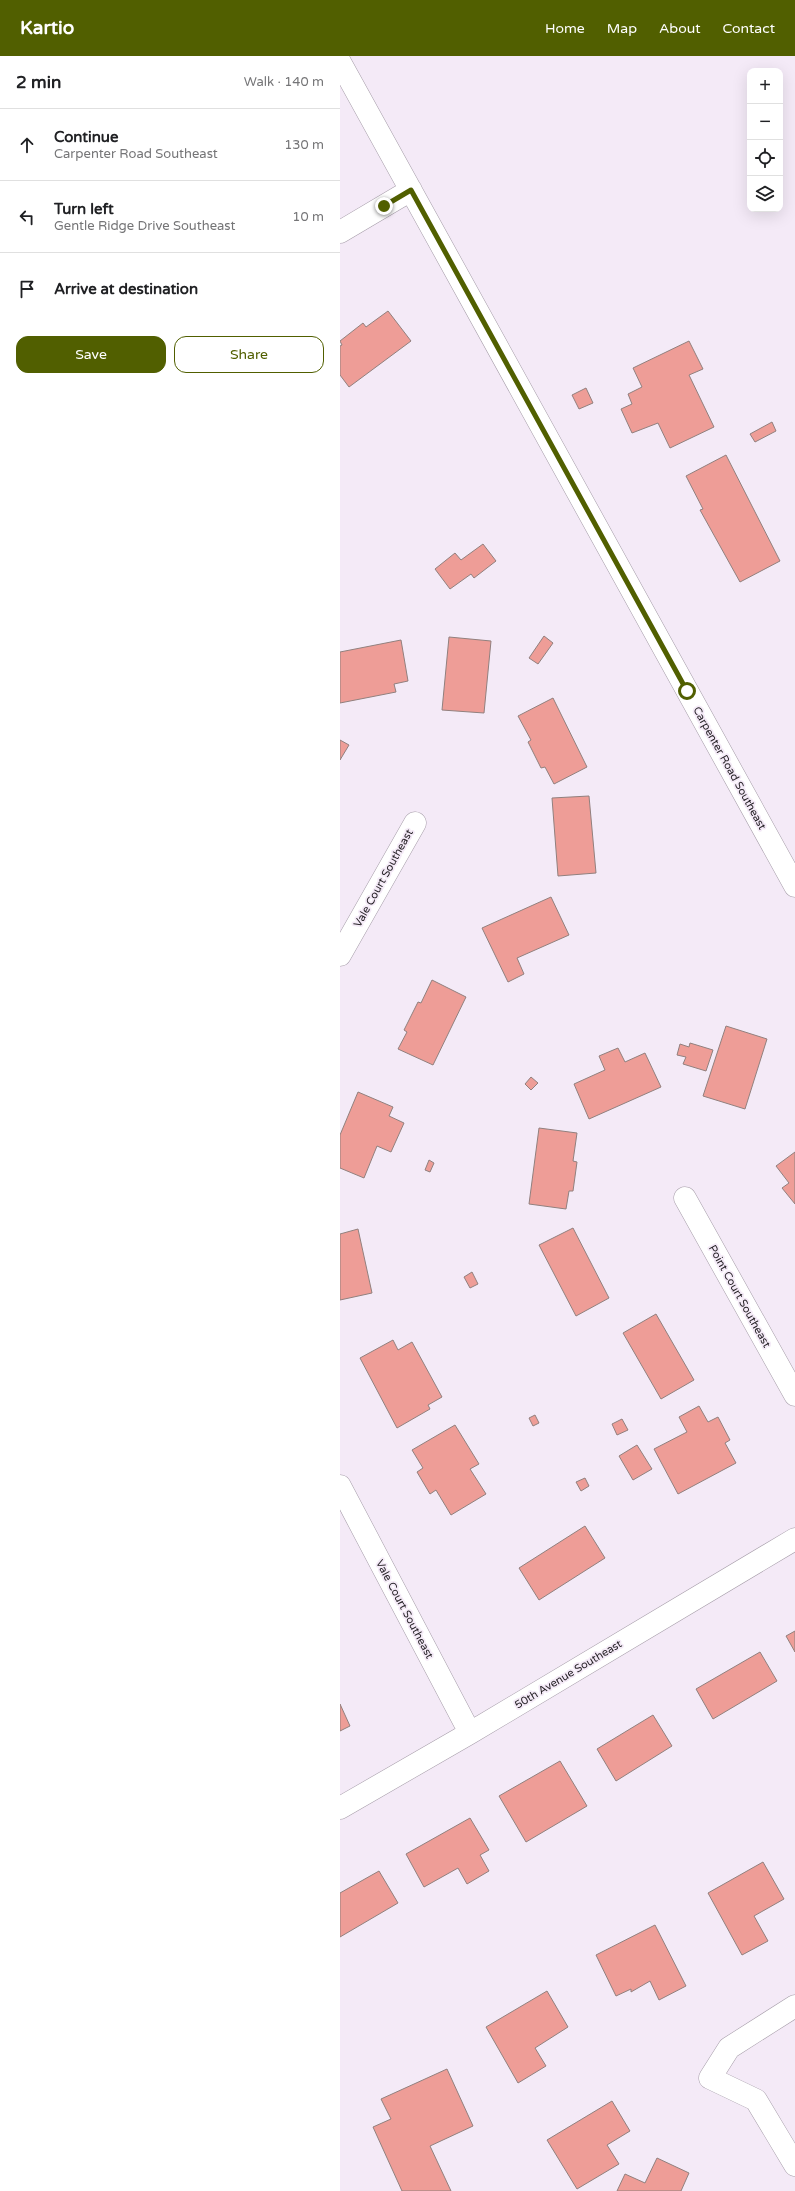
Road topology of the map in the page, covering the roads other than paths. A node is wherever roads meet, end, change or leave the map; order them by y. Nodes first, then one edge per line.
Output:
1 (340, 62) edge
2 (411, 190) junction
3 (340, 232) edge
4 (415, 823) dead end
5 (795, 886) edge
6 (340, 955) edge
7 (686, 1198) dead end
8 (795, 1395) edge
9 (340, 1486) edge
10 (795, 1539) edge
11 (470, 1733) junction
12 (340, 1808) edge
13 (795, 2006) edge
14 (795, 2165) edge

1 - 2 street, Carpenter Road Southeast
2 - 3 street
2 - 5 street, Carpenter Road Southeast
4 - 6 street, Vale Court Southeast
7 - 8 street, Point Court Southeast
9 - 11 street, Vale Court Southeast
10 - 11 street, 50th Avenue Southeast
11 - 12 street, 50th Avenue Southeast
13 - 14 street

